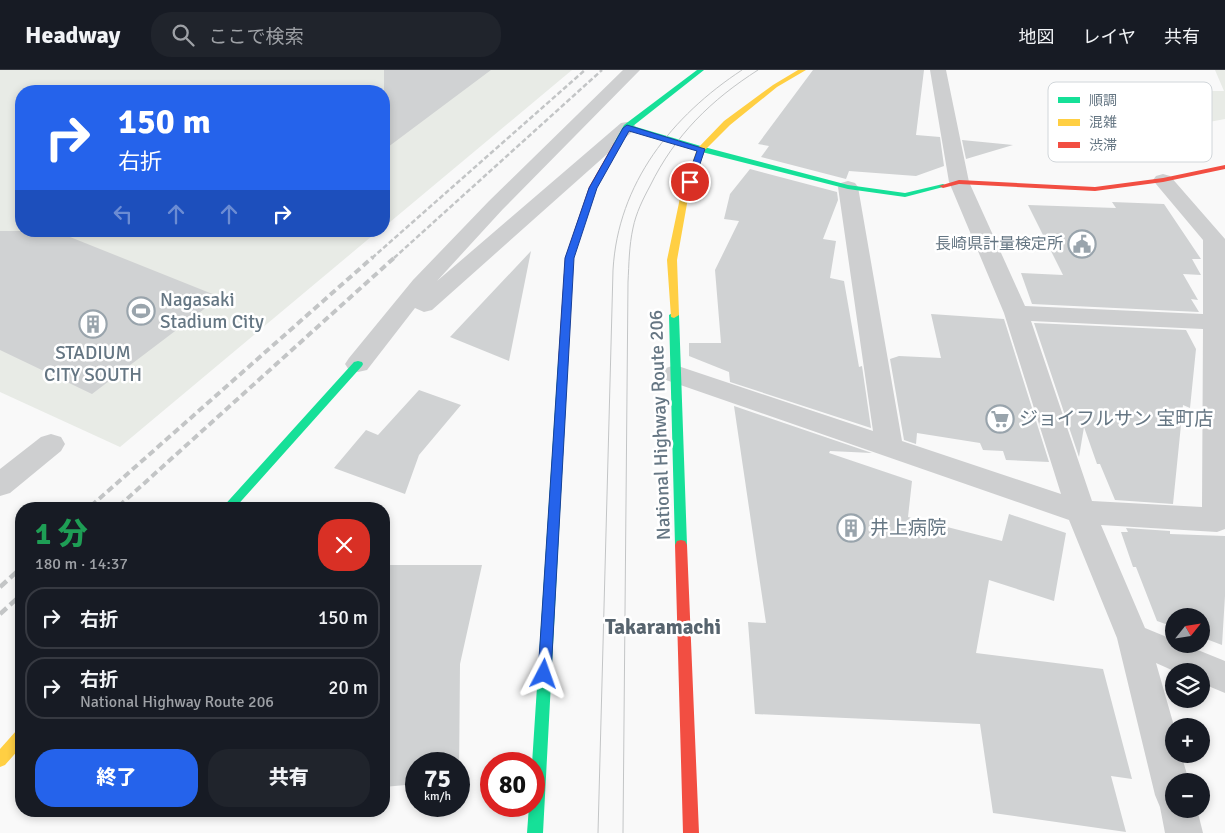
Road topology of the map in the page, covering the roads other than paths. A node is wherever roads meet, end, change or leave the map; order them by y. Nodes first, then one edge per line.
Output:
1 (632, 70) edge
2 (701, 70) edge
3 (803, 70) edge
4 (938, 70) edge
5 (627, 128) junction
6 (701, 149) junction
7 (1225, 167) edge
8 (1163, 180) junction
9 (959, 182) junction
10 (848, 187) junction
11 (1016, 313) junction
12 (1214, 322) junction
13 (358, 364) junction
14 (675, 374) junction
15 (51, 444) dead end
16 (889, 447) junction
17 (0, 485) edge
18 (233, 502) edge
19 (1081, 512) junction
20 (1133, 638) junction
21 (1225, 677) edge
22 (15, 743) edge
23 (0, 760) edge
24 (1168, 773) edge
25 (1180, 818) edge
26 (535, 833) edge
27 (691, 833) edge
28 (1184, 833) edge

1 - 13 street
2 - 5 main road
3 - 6 main road, National Highway Route 206
4 - 9 street
5 - 6 main road
5 - 13 street
5 - 26 main road
6 - 10 main road
6 - 14 main road, National Highway Route 206
7 - 8 main road
8 - 9 main road
8 - 12 street
9 - 10 main road
9 - 11 street
10 - 16 street
11 - 12 street
11 - 19 street
12 - 19 street
13 - 18 main road
14 - 16 street
14 - 27 main road, National Highway Route 206
15 - 17 street
16 - 19 street
19 - 20 street
20 - 21 street
20 - 24 street
22 - 23 main road
25 - 28 street

